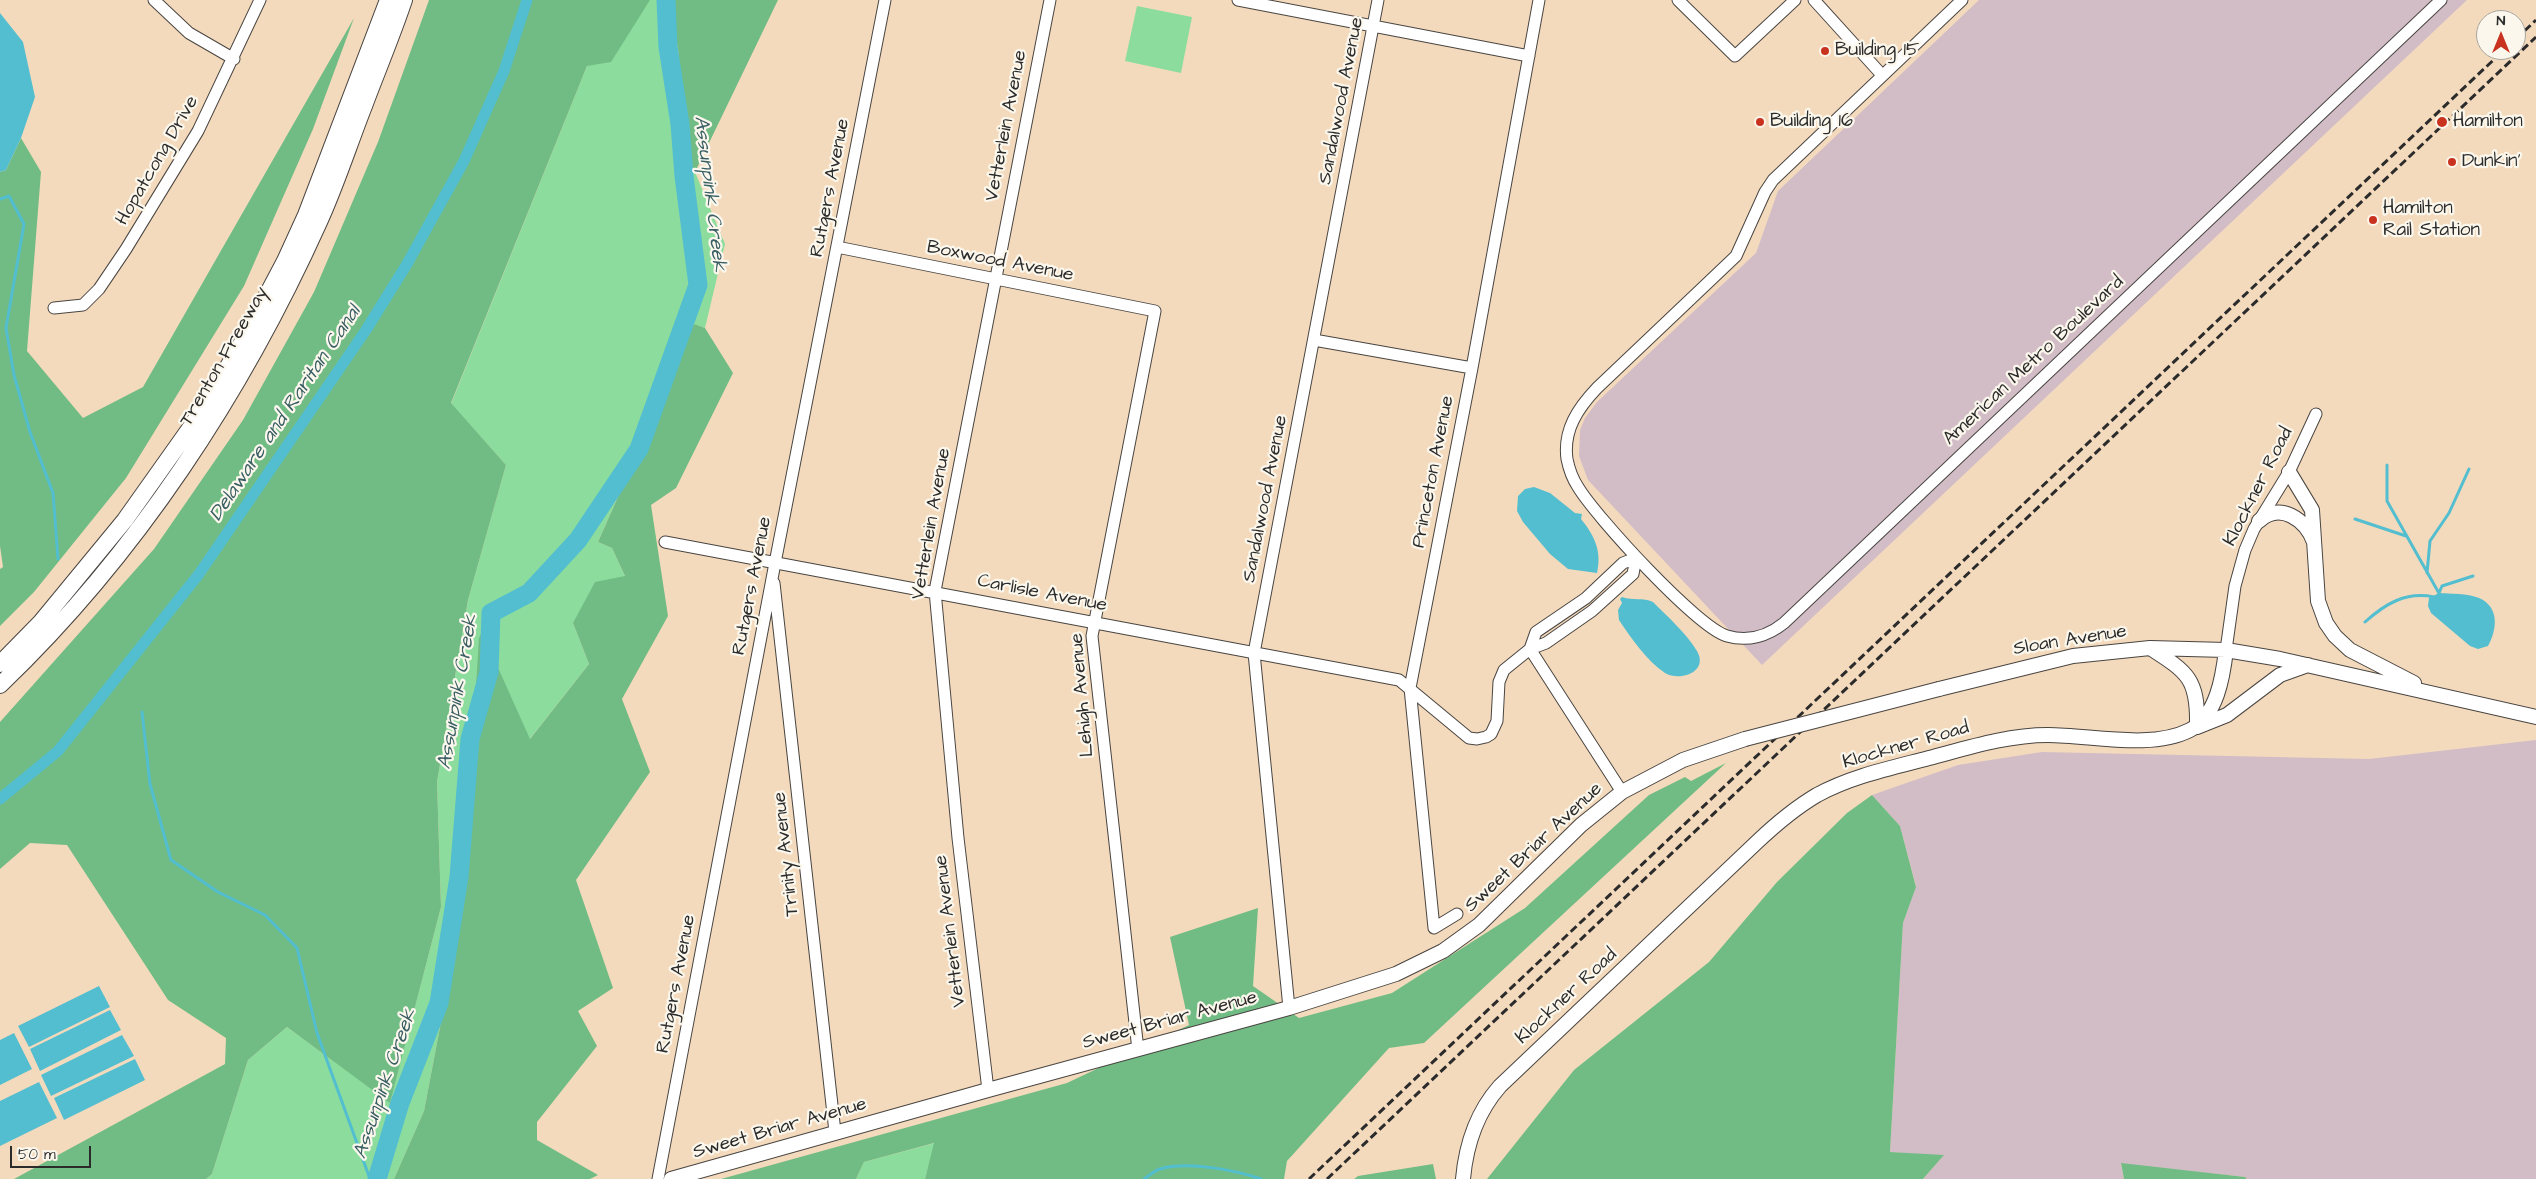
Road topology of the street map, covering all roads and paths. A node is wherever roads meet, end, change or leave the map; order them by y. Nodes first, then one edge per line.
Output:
1 (154, 0) edge
2 (260, 0) edge
3 (388, 0) edge
4 (404, 0) edge
5 (885, 0) edge
6 (1050, 0) edge
7 (1238, 0) edge
8 (1378, 0) edge
9 (1539, 0) edge
10 (1678, 0) edge
11 (1795, 0) edge
12 (1814, 0) edge
13 (1962, 0) edge
14 (2441, 0) edge
15 (1374, 26) junction
16 (1529, 56) junction
17 (234, 59) junction
18 (1882, 75) junction
19 (838, 247) junction
20 (996, 279) junction
21 (54, 308) dead end
22 (1155, 311) joint
23 (1314, 340) junction
24 (1472, 368) junction
25 (2316, 414) dead end
26 (2289, 472) junction
27 (2259, 521) junction
28 (665, 542) dead end
29 (2316, 547) junction
30 (1636, 558) junction
31 (774, 567) junction
32 (934, 591) junction
33 (1094, 622) junction
34 (2150, 648) junction
35 (1530, 649) junction
36 (2226, 650) junction
37 (1254, 653) junction
38 (0, 664) edge
39 (2308, 665) junction
40 (0, 685) edge
41 (1410, 688) junction
42 (2437, 694) junction
43 (2536, 717) edge
44 (2194, 727) junction
45 (1622, 792) junction
46 (1457, 914) dead end
47 (1289, 1008) junction
48 (1138, 1050) junction
49 (988, 1090) junction
50 (835, 1132) junction
51 (658, 1179) edge
52 (671, 1179) edge
53 (1463, 1179) edge

1 - 17 street
2 - 17 street, Hopatcong Drive
3 - 38 highway, Trenton Freeway
4 - 40 highway, Trenton Freeway
5 - 19 street, Rutgers Avenue
6 - 20 street, Vetterlein Avenue
7 - 15 street
8 - 15 street, Sandalwood Avenue
9 - 16 street, Princeton Avenue
10 - 11 street
12 - 18 street
13 - 18 street, American Metro Boulevard
14 - 30 street, American Metro Boulevard
15 - 16 street
15 - 23 street, Sandalwood Avenue
16 - 24 street, Princeton Avenue
17 - 21 street, Hopatcong Drive
18 - 30 street, American Metro Boulevard
19 - 20 street, Boxwood Avenue
19 - 31 street, Rutgers Avenue
20 - 22 street, Boxwood Avenue
20 - 32 street, Vetterlein Avenue
22 - 33 street, Lehigh Avenue
23 - 24 street
23 - 37 street, Sandalwood Avenue
24 - 41 street, Princeton Avenue
25 - 26 street, Klockner Road
26 - 27 street, Klockner Road
26 - 29 main road
27 - 29 main road
27 - 36 street, Klockner Road
28 - 31 street, Carlisle Avenue
29 - 42 main road
30 - 35 street
31 - 32 street, Carlisle Avenue
31 - 50 street, Trinity Avenue
31 - 51 street, Rutgers Avenue
32 - 33 street, Carlisle Avenue
32 - 49 street, Vetterlein Avenue
33 - 37 street, Carlisle Avenue
33 - 48 street, Lehigh Avenue
34 - 36 main road, Sloan Avenue
34 - 44 main road
34 - 45 main road, Sloan Avenue, bridge
35 - 41 street, Carlisle Avenue
35 - 45 street
36 - 39 main road, Sloan Avenue
36 - 44 main road, Klockner Road
37 - 41 street, Carlisle Avenue
37 - 47 street, Sandalwood Avenue
39 - 42 main road, Sloan Avenue
39 - 44 main road
41 - 46 street, Princeton Avenue
42 - 43 main road, Sloan Avenue
44 - 53 main road, Klockner Road
45 - 47 main road, Sweet Briar Avenue
47 - 48 main road, Sweet Briar Avenue
48 - 49 main road, Sweet Briar Avenue
49 - 50 main road, Sweet Briar Avenue
50 - 52 main road, Sweet Briar Avenue

